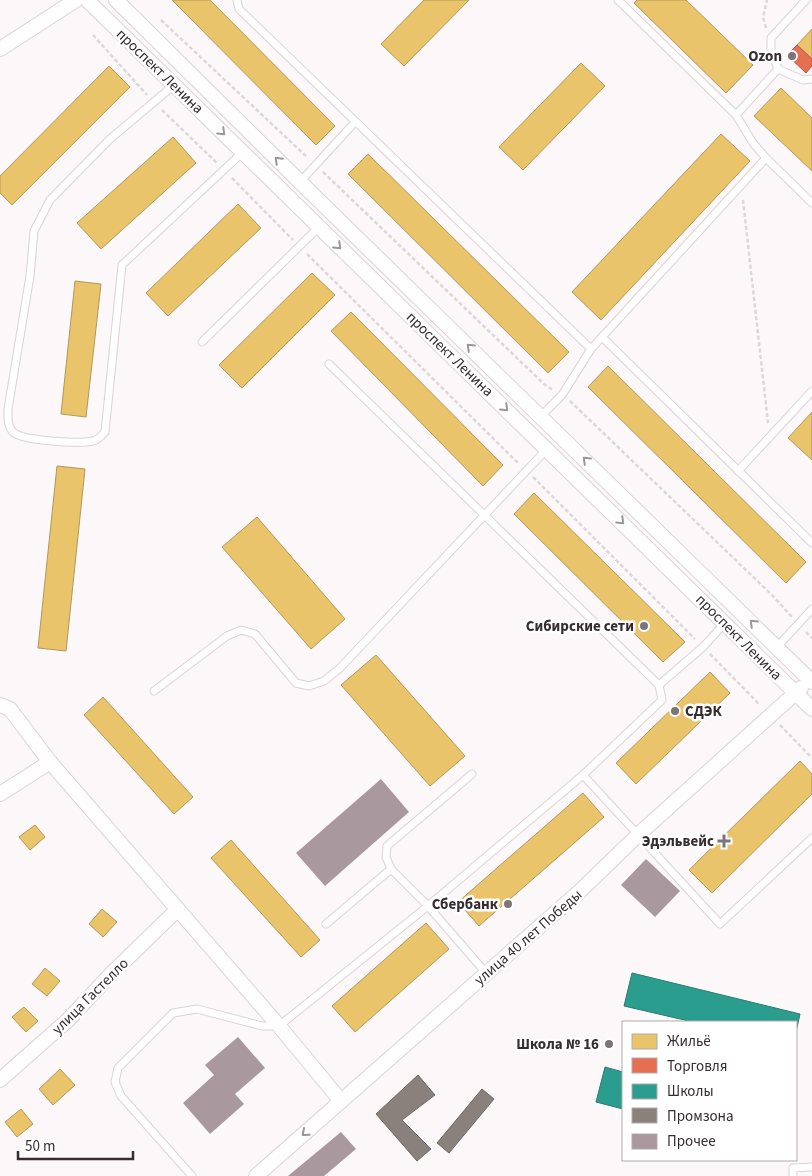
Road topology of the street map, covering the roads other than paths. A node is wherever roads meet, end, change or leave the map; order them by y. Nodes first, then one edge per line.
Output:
1 (76, 0) edge
2 (87, 0) edge
3 (116, 0) edge
4 (237, 0) edge
5 (618, 0) edge
6 (806, 0) edge
7 (0, 49) edge
8 (778, 69) junction
9 (812, 80) edge
10 (174, 85) junction
11 (736, 115) junction
12 (355, 122) junction
13 (243, 152) junction
14 (766, 158) junction
15 (300, 182) junction
16 (812, 202) edge
17 (319, 226) junction
18 (602, 337) junction
19 (202, 342) dead end
20 (591, 349) junction
21 (329, 364) dead end
22 (812, 391) edge
23 (542, 416) junction
24 (547, 449) junction
25 (738, 471) junction
26 (485, 515) junction
27 (812, 543) edge
28 (812, 609) edge
29 (725, 623) junction
30 (777, 647) junction
31 (811, 681) edge
32 (659, 685) junction
33 (154, 690) dead end
34 (796, 693) junction
35 (0, 705) edge
36 (812, 708) edge
37 (50, 762) junction
38 (472, 774) dead end
39 (583, 774) junction
40 (0, 794) edge
41 (639, 834) junction
42 (812, 838) edge
43 (391, 869) junction
44 (428, 906) junction
45 (178, 909) junction
46 (326, 924) dead end
47 (486, 973) junction
48 (279, 1026) junction
49 (0, 1080) edge
50 (341, 1101) junction
51 (812, 1167) edge
52 (192, 1176) edge
53 (256, 1176) edge
54 (793, 1176) edge

1 - 7 street
2 - 10 street, проспект Ленина
15 -> 3 street, проспект Ленина
4 - 12 lane
5 - 11 lane
6 - 8 lane
8 - 9 lane
8 - 11 lane
10 -> 13 street, проспект Ленина
10 - 13 lane
11 - 14 lane
12 - 15 lane
12 - 20 lane
13 - 17 street, проспект Ленина
14 - 16 lane
14 - 18 lane
23 -> 15 street, проспект Ленина
17 - 19 lane
17 -> 24 street, проспект Ленина
18 - 20 lane
18 - 25 lane
20 - 23 lane
21 - 26 lane
22 - 25 lane
30 -> 23 street, проспект Ленина
24 - 26 lane
24 -> 29 street, проспект Ленина
25 - 27 lane
26 - 32 lane
26 - 33 lane
28 - 30 lane
29 - 32 lane
29 - 34 street, проспект Ленина
30 - 31 street, проспект Ленина
31 - 34 street, улица 40 лет Победы
32 - 39 lane
34 - 36 street, проспект Ленина
34 - 41 street, улица 40 лет Победы
35 - 37 street
37 - 40 street
37 - 45 street
38 - 43 lane
39 - 41 lane
39 - 44 lane
41 - 42 lane
41 - 47 street, улица 40 лет Победы
43 - 44 lane
43 - 46 lane
44 - 47 lane
44 - 48 lane
45 - 48 street
45 - 49 street, улица Гастелло
47 - 50 street, улица 40 лет Победы
48 - 50 street
48 - 52 lane
50 -> 53 street, улица 40 лет Победы
51 - 54 lane

